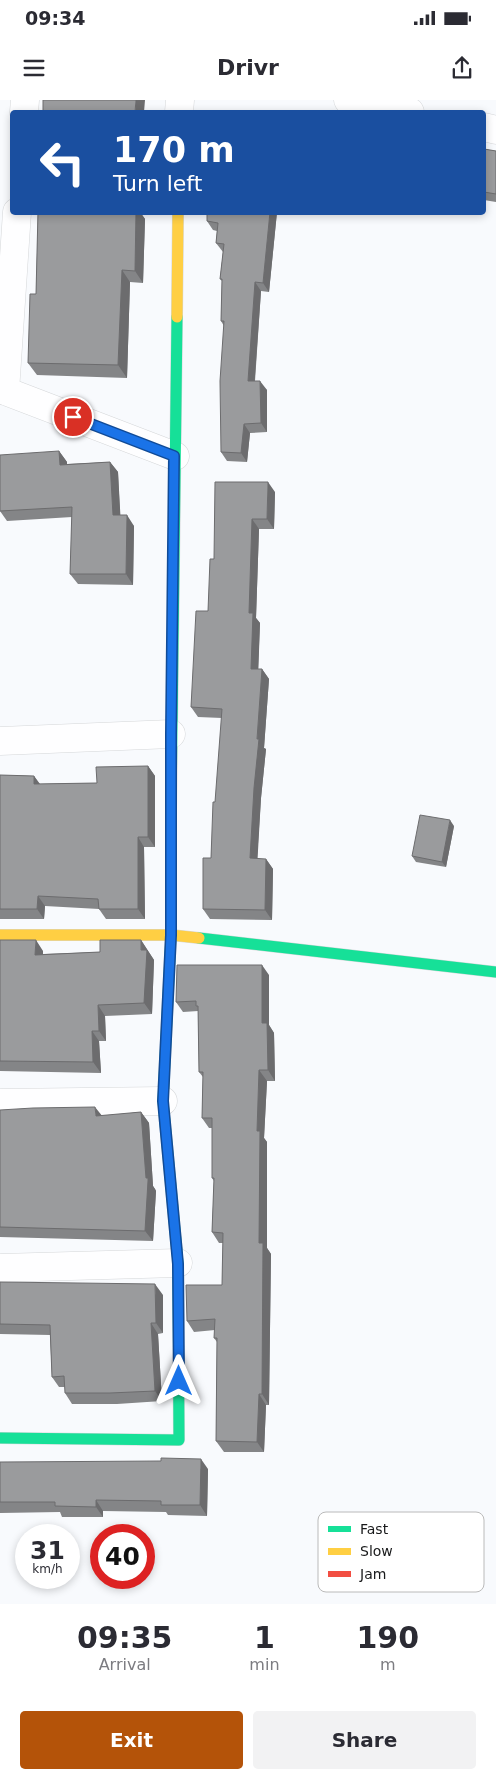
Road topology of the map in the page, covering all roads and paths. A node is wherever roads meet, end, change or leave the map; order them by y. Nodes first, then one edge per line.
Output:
1 (348, 100) edge
2 (400, 110) edge
3 (17, 215) edge
4 (178, 215) edge
5 (3, 390) edge
6 (174, 456) junction
7 (171, 734) junction
8 (0, 741) edge
9 (0, 935) edge
10 (171, 935) junction
11 (496, 972) edge
12 (163, 1101) junction
13 (0, 1103) edge
14 (178, 1264) junction
15 (0, 1268) edge
16 (0, 1438) edge

1 - 2 street
3 - 5 street
4 - 6 street
5 - 6 street
6 - 7 street
7 - 8 street
7 - 10 street
9 - 10 street
10 - 11 street
10 - 12 street
12 - 13 street
12 - 14 street
14 - 15 street
14 - 16 street

